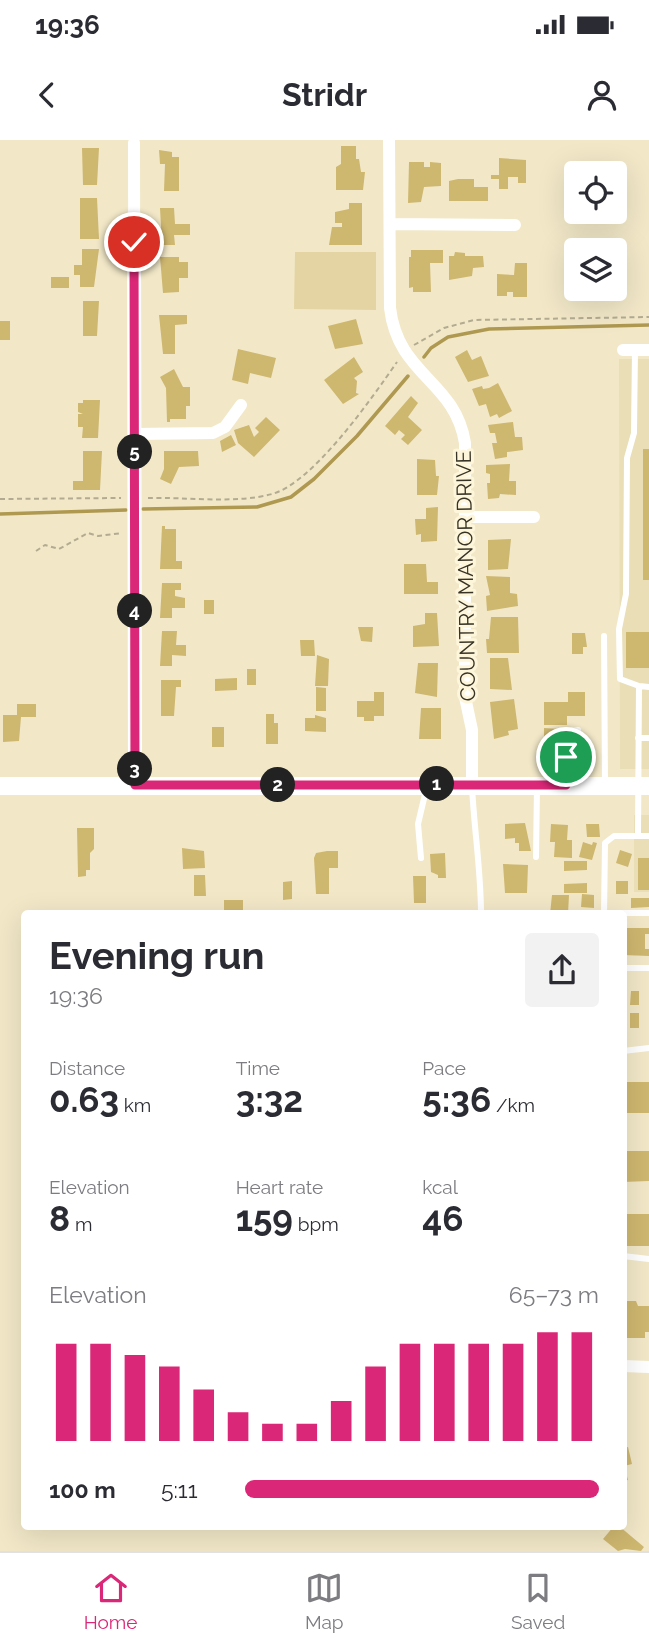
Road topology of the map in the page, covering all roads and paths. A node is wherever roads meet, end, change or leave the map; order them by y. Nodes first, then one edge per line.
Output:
1 (389, 140) edge
2 (134, 143) dead end
3 (390, 224) junction
4 (515, 225) dead end
5 (649, 317) edge
6 (413, 346) dead end
7 (629, 350) joint
8 (649, 350) edge
9 (398, 361) dead end
10 (241, 405) dead end
11 (135, 434) junction
12 (130, 498) dead end
13 (141, 498) dead end
14 (0, 499) edge
15 (534, 516) dead end
16 (466, 517) junction
17 (123, 533) dead end
18 (36, 551) dead end
19 (604, 636) dead end
20 (639, 687) junction
21 (649, 687) edge
22 (638, 738) junction
23 (649, 738) edge
24 (566, 757) dead end
25 (427, 784) junction
26 (472, 784) junction
27 (135, 785) junction
28 (537, 785) junction
29 (566, 785) junction
30 (0, 786) edge
31 (605, 786) junction
32 (643, 786) edge
33 (638, 836) junction
34 (649, 836) edge
35 (536, 857) dead end
36 (421, 858) dead end
37 (481, 910) edge
38 (604, 910) edge
39 (627, 913) edge
40 (649, 913) edge
41 (627, 968) edge
42 (649, 968) edge
43 (649, 1048) edge
44 (627, 1051) edge
45 (627, 1256) edge
46 (649, 1259) edge
47 (627, 1366) edge
48 (649, 1367) edge

1 - 3 street, COUNTRY MANOR DRIVE
2 - 11 street
3 - 4 street
3 - 16 street, COUNTRY MANOR DRIVE
5 - 6 path
7 - 8 street
7 - 20 lane
9 - 13 path
10 - 11 street
11 - 27 street
12 - 14 path
15 - 16 street
16 - 26 street, COUNTRY MANOR DRIVE
17 - 18 path
19 - 31 lane
20 - 21 lane
20 - 22 lane
22 - 23 lane
22 - 32 lane
24 - 29 lane
25 - 26 main road
25 - 27 main road
25 - 36 lane
26 - 28 main road
26 - 37 lane
27 - 30 main road
28 - 29 main road
28 - 35 lane
29 - 31 main road
31 - 32 main road
32 - 33 lane
33 - 34 lane
33 - 38 lane
39 - 40 lane
41 - 42 lane
43 - 44 lane
45 - 46 lane
47 - 48 street

